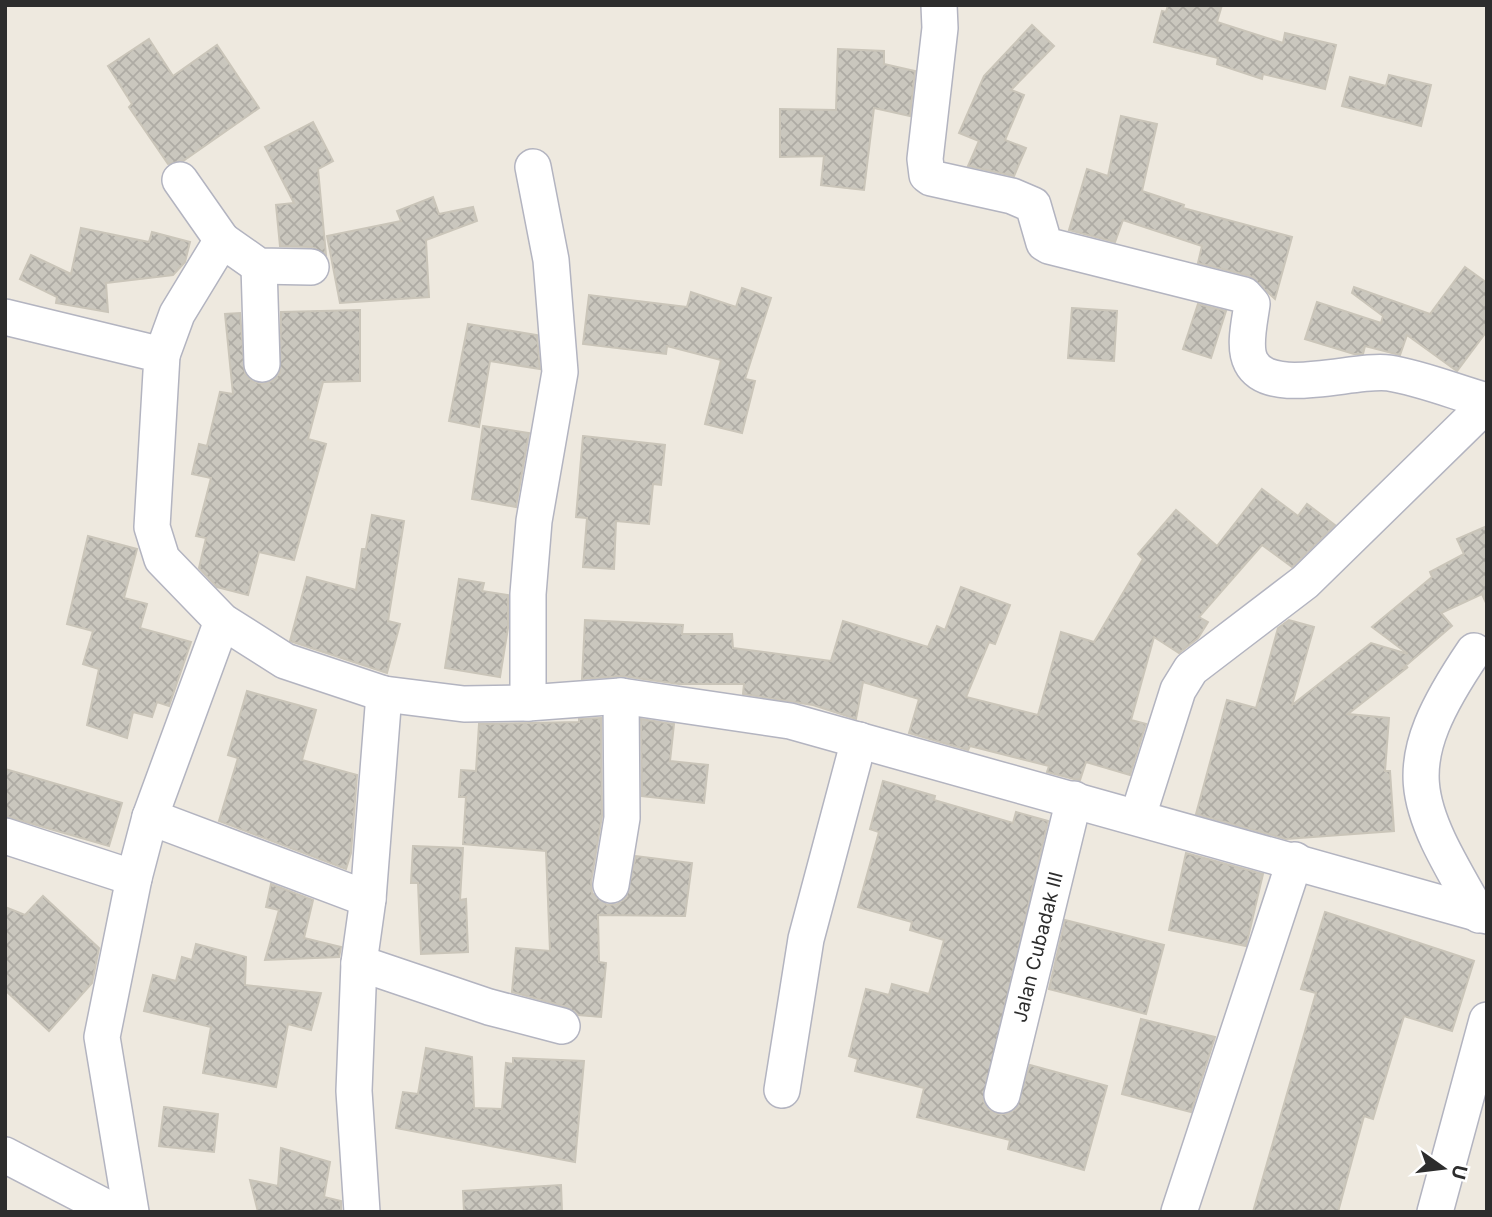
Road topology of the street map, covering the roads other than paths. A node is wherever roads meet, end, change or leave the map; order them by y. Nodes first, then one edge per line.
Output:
1 (939, 5) edge
2 (533, 167) dead end
3 (180, 180) dead end
4 (222, 240) junction
5 (259, 266) junction
6 (311, 267) dead end
7 (5, 317) edge
8 (162, 355) junction
9 (262, 364) dead end
10 (1487, 402) edge
11 (222, 621) junction
12 (1474, 651) dead end
13 (384, 694) junction
14 (621, 696) junction
15 (528, 703) junction
16 (859, 740) junction
17 (1074, 799) junction
18 (1138, 816) junction
19 (150, 817) junction
20 (5, 836) edge
21 (1295, 860) junction
22 (134, 878) junction
23 (611, 886) dead end
24 (368, 899) junction
25 (1483, 916) edge
26 (359, 963) junction
27 (1487, 1020) edge
28 (562, 1026) dead end
29 (782, 1090) dead end
30 (1002, 1095) dead end
31 (5, 1155) edge
32 (115, 1212) edge
33 (131, 1212) edge
34 (362, 1212) edge
35 (1179, 1212) edge
36 (1435, 1212) edge

1 - 10 street
2 - 15 street
3 - 4 street
4 - 5 street
4 - 8 street
5 - 6 street
5 - 9 street
7 - 8 street
8 - 11 street
10 - 18 street
11 - 13 street
11 - 19 street
12 - 25 street
13 - 15 street
13 - 24 street
14 - 15 street
14 - 16 street
14 - 23 street
16 - 17 street
16 - 29 street
17 - 18 street
17 - 30 street, Jalan Cubadak III
18 - 21 street
19 - 22 street
19 - 24 street
20 - 22 street
21 - 25 street
21 - 35 street
22 - 33 street
24 - 26 street
26 - 28 street
26 - 34 street
27 - 36 street
31 - 32 street

